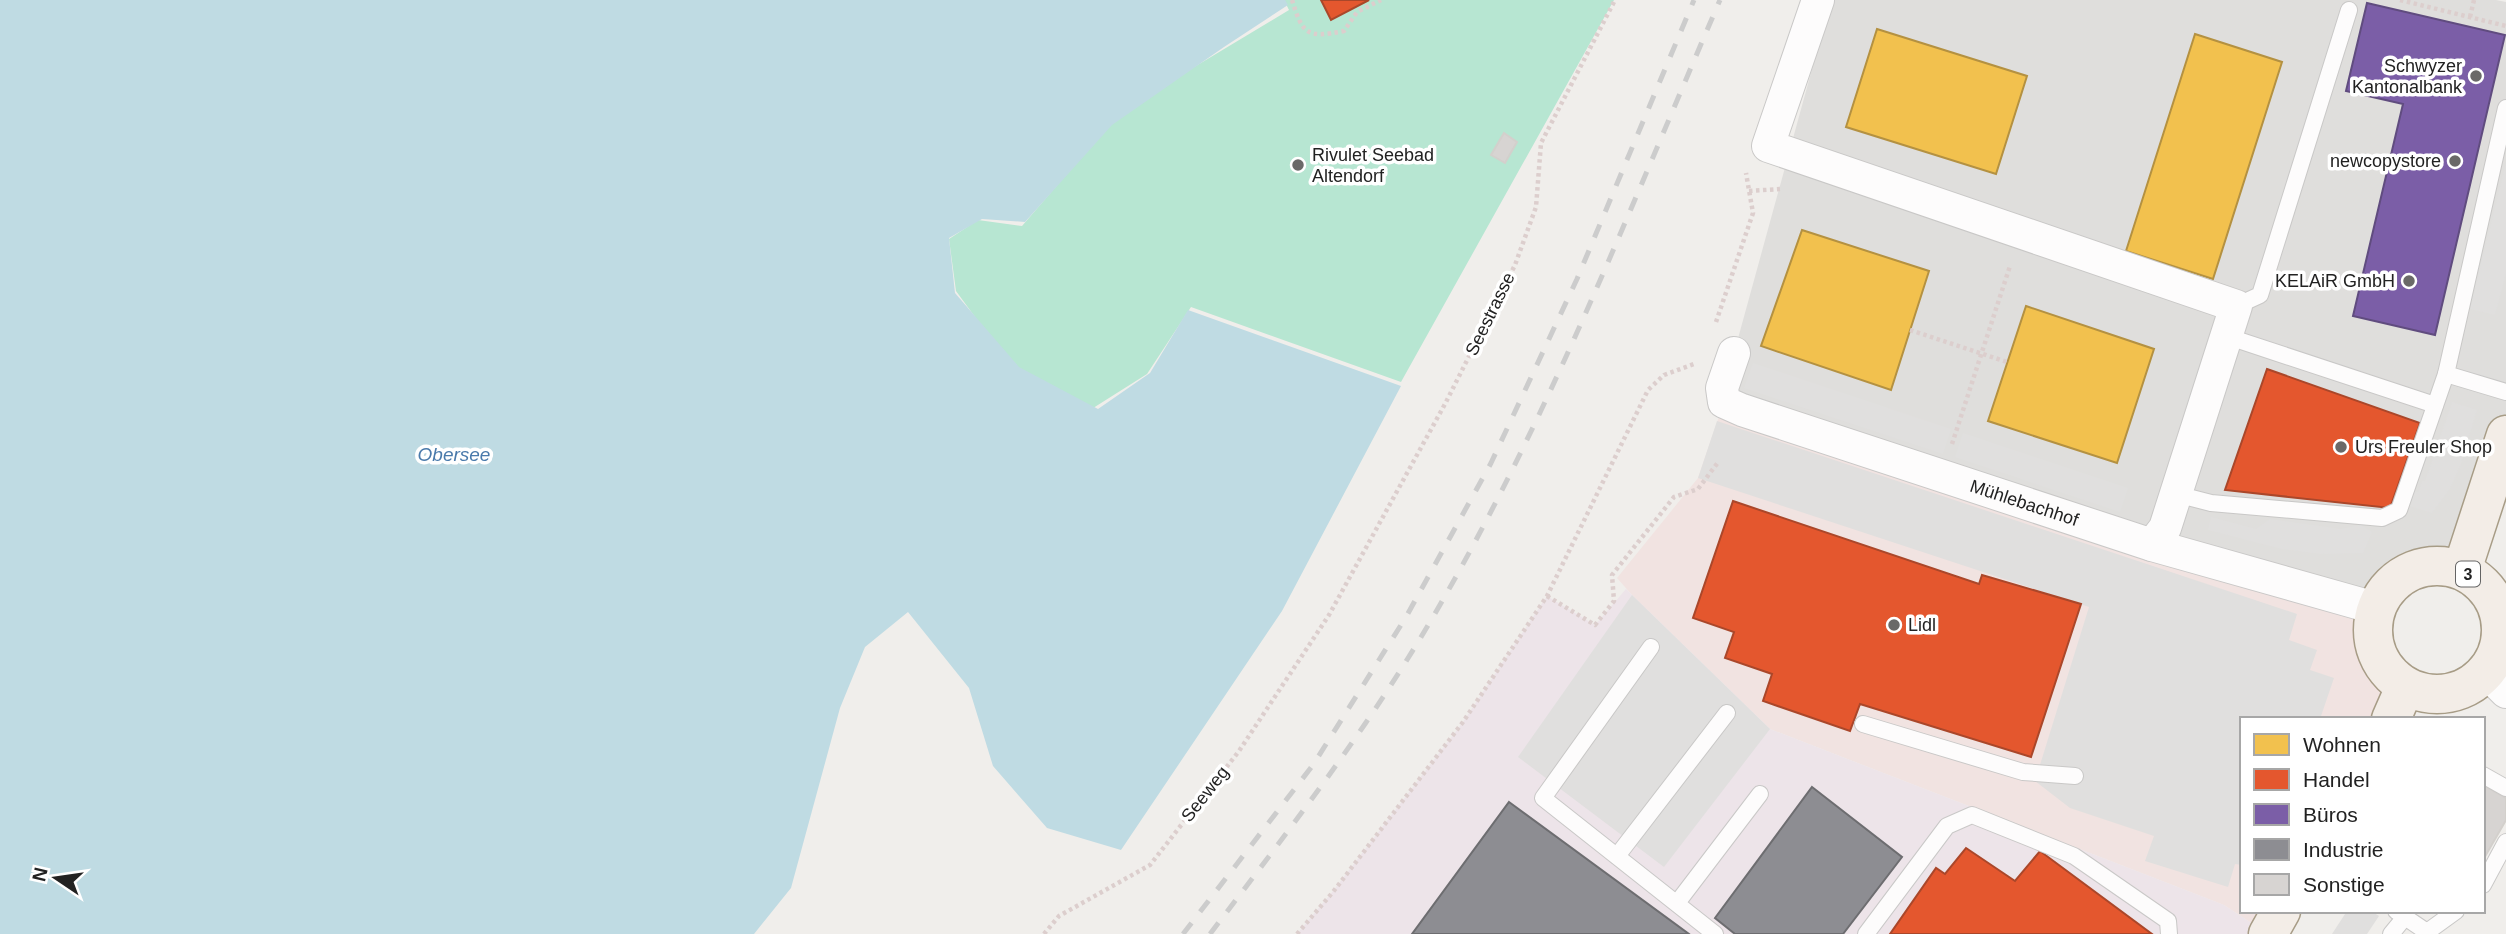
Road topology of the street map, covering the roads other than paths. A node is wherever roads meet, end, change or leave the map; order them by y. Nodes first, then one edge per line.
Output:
1 (1818, 0) edge
2 (2349, 10) dead end
3 (2506, 108) edge
4 (2231, 321) junction
5 (1734, 353) dead end
6 (2445, 374) junction
7 (2506, 392) edge
8 (2435, 405) junction
9 (2506, 435) edge
10 (2176, 494) junction
11 (2148, 554) junction
12 (2462, 570) junction
13 (2375, 608) junction
14 (1651, 647) dead end
15 (2496, 682) edge
16 (2398, 703) edge
17 (1727, 713) dead end
18 (1863, 724) dead end
19 (2075, 776) dead end
20 (2485, 776) edge
21 (2506, 788) edge
22 (1760, 794) dead end
23 (2506, 842) edge
24 (1617, 856) junction
25 (2485, 881) edge
26 (1676, 904) junction
27 (2280, 913) edge
28 (2453, 913) edge
29 (2400, 914) edge
30 (1715, 934) edge
31 (1866, 934) edge
32 (2169, 934) edge
33 (2267, 934) edge
34 (2391, 934) edge

1 - 4 street
2 - 4 lane
3 - 6 lane
4 - 8 lane
4 - 10 street
5 - 11 street, Mühlebachhof
6 - 7 lane
6 - 8 lane
8 - 10 lane
9 - 12 main road, 3
10 - 11 street
11 - 13 street, Mühlebachhof
12 - 13 main road, 3
12 - 15 main road, 3
13 - 16 main road, 3
14 - 24 lane
15 - 16 main road, 3
17 - 24 lane
18 - 19 lane
20 - 21 lane
22 - 26 lane
23 - 25 lane
24 - 26 lane
26 - 30 lane
27 - 33 main road
28 - 29 lane
29 - 34 lane
31 - 32 lane

